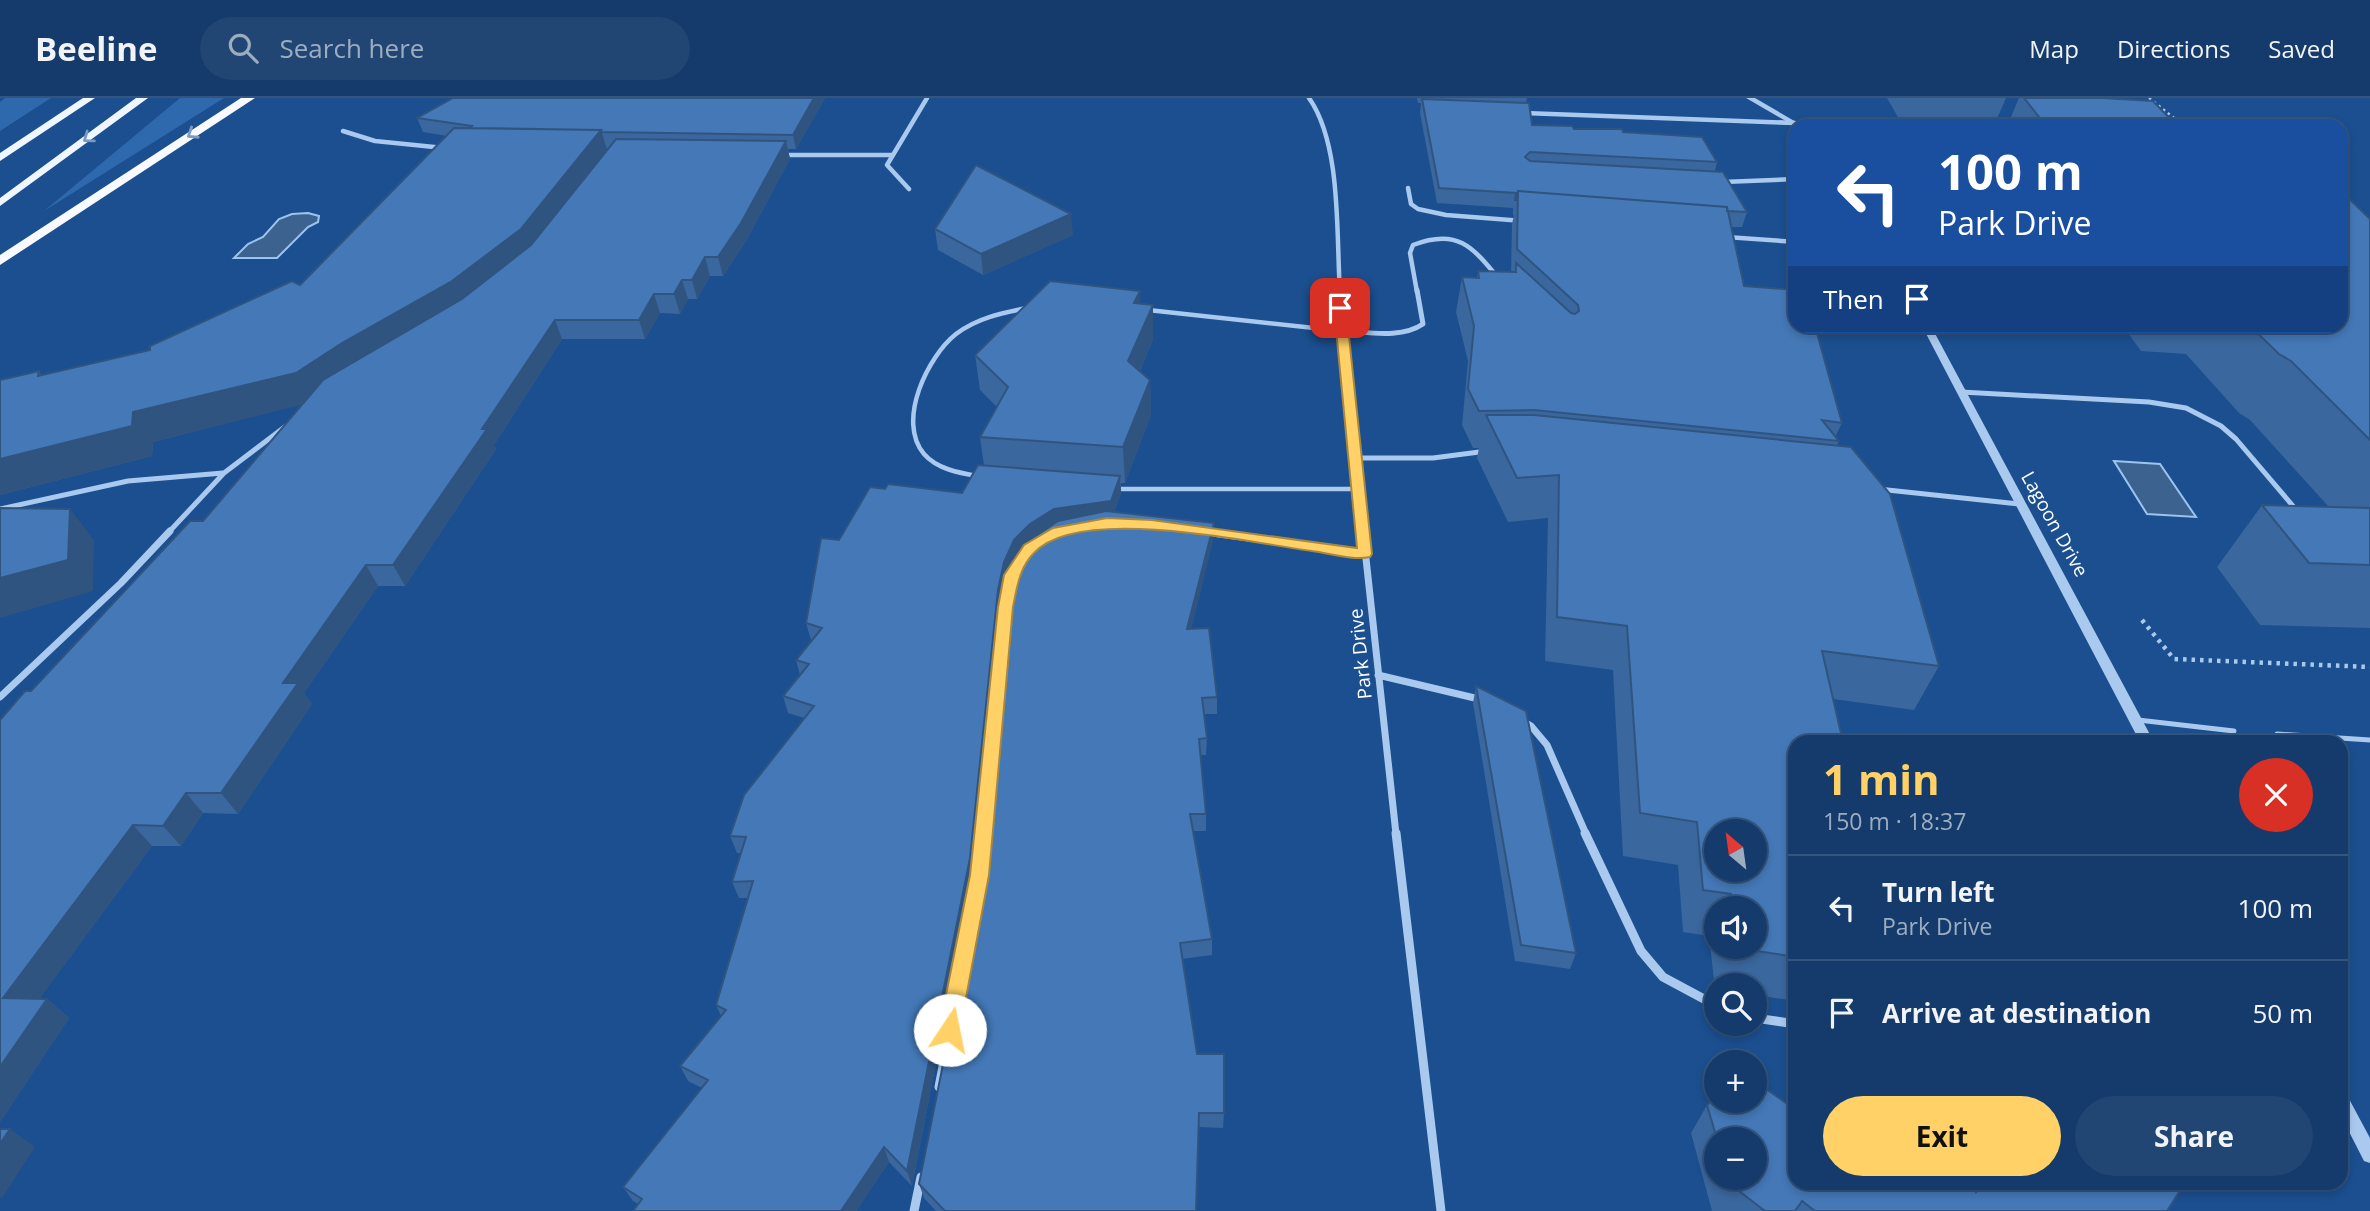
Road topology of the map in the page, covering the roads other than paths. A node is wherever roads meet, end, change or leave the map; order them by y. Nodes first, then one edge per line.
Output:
1 (90, 98) edge
2 (143, 98) edge
3 (249, 98) edge
4 (927, 98) edge
5 (1309, 98) edge
6 (1750, 98) edge
7 (1522, 113) edge
8 (1788, 120) edge
9 (1788, 125) edge
10 (343, 131) dead end
11 (454, 149) edge
12 (768, 155) edge
13 (893, 155) junction
14 (0, 158) edge
15 (1788, 179) edge
16 (1717, 181) edge
17 (1408, 188) dead end
18 (909, 189) dead end
19 (0, 203) edge
20 (1524, 221) edge
21 (1714, 236) edge
22 (1788, 241) edge
23 (0, 261) edge
24 (1501, 281) edge
25 (1033, 306) edge
26 (1147, 310) edge
27 (1342, 331) junction
28 (1930, 333) edge
29 (1961, 392) junction
30 (291, 423) edge
31 (1502, 451) edge
32 (1355, 458) junction
33 (224, 472) junction
34 (987, 477) edge
35 (1865, 487) edge
36 (1108, 489) edge
37 (1359, 489) junction
38 (2019, 504) junction
39 (0, 509) edge
40 (2305, 520) edge
41 (1192, 530) edge
42 (1365, 554) junction
43 (1023, 557) edge
44 (1378, 675) junction
45 (0, 697) edge
46 (1492, 704) edge
47 (1513, 715) edge
48 (2135, 720) junction
49 (2234, 731) dead end
50 (2277, 734) dead end
51 (2143, 735) edge
52 (2292, 735) edge
53 (2348, 739) edge
54 (2370, 740) edge
55 (1704, 999) edge
56 (1767, 1020) edge
57 (1788, 1023) edge
58 (938, 1090) edge
59 (2348, 1113) edge
60 (2370, 1155) edge
61 (922, 1171) edge
62 (914, 1211) edge
63 (1441, 1211) edge

1 - 14 main road
2 -> 19 main road
3 -> 23 highway
4 - 13 street
5 - 27 street, Park Drive
6 - 8 street
7 - 9 street
10 - 11 street
12 - 13 street
13 - 18 street
15 - 16 street
17 - 20 street
21 - 22 street
24 - 27 street
25 - 34 lane
26 - 27 lane
27 - 32 street, Park Drive
28 - 29 street, Lagoon Drive
29 - 38 street, Lagoon Drive
29 - 40 street
30 - 33 street
31 - 32 street
32 - 37 street, Park Drive
33 - 39 street
33 - 45 street
35 - 38 street
36 - 37 lane
37 - 42 street, Park Drive
38 - 48 street, Lagoon Drive
41 - 42 street
42 - 44 street, Park Drive
43 - 58 street
44 - 46 street
44 - 63 street, Park Drive
47 - 55 street
48 - 49 lane
48 - 51 street, Lagoon Drive
50 - 52 lane
53 - 54 lane
56 - 57 street
59 - 60 street
61 - 62 street

